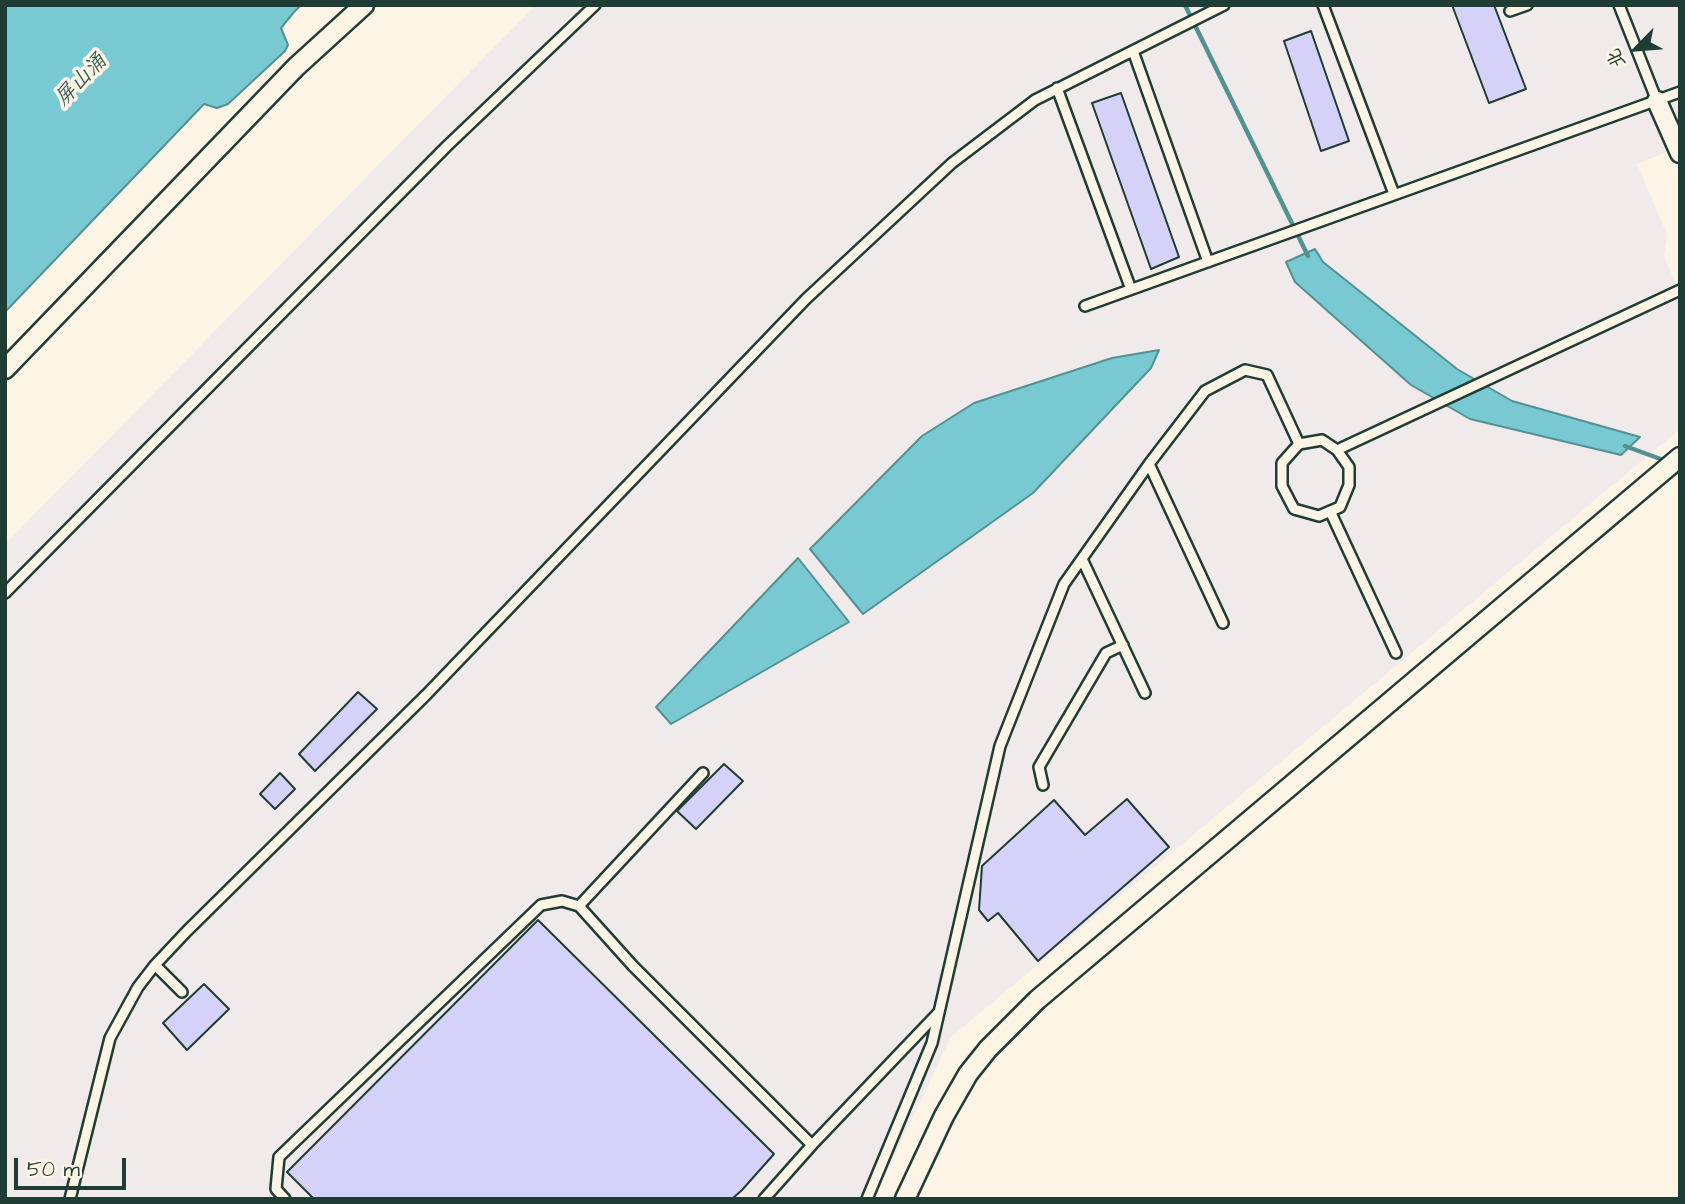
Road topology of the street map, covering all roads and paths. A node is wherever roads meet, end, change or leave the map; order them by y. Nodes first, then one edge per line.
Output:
1 (364, 5) edge
2 (595, 5) edge
3 (1224, 5) edge
4 (1323, 5) edge
5 (1527, 5) edge
6 (1619, 5) edge
7 (1510, 11) dead end
8 (1133, 51) junction
9 (1058, 89) junction
10 (1680, 92) edge
11 (1657, 101) junction
12 (1680, 153) edge
13 (1394, 194) junction
14 (1208, 262) junction
15 (1129, 284) dead end
16 (1680, 290) edge
17 (1085, 306) dead end
18 (5, 369) edge
19 (1299, 444) junction
20 (1337, 450) junction
21 (1680, 457) edge
22 (1149, 464) junction
23 (1330, 511) junction
24 (1082, 559) junction
25 (5, 593) edge
26 (1223, 623) dead end
27 (1123, 645) junction
28 (1396, 653) dead end
29 (1146, 693) dead end
30 (703, 773) dead end
31 (1043, 785) dead end
32 (579, 906) junction
33 (155, 965) junction
34 (182, 992) dead end
35 (939, 1011) junction
36 (812, 1145) junction
37 (70, 1199) edge
38 (285, 1199) edge
39 (764, 1199) edge
40 (867, 1199) edge
41 (905, 1199) edge

1 - 18 street
2 - 25 lane
3 - 8 lane
4 - 13 lane
5 - 7 lane
6 - 11 lane
8 - 9 lane
8 - 14 lane
9 - 15 lane
9 - 33 lane
10 - 11 lane
11 - 12 street
11 - 13 lane
13 - 14 lane
14 - 17 lane
16 - 20 lane
19 - 20 lane
19 - 22 lane
19 - 23 lane
20 - 23 lane
21 - 41 street
22 - 24 lane
22 - 26 lane
23 - 28 lane
24 - 27 lane
24 - 35 lane
27 - 29 lane
27 - 31 lane
30 - 32 lane
32 - 36 lane
32 - 38 lane
33 - 34 lane
33 - 37 lane
35 - 36 lane
35 - 40 lane
36 - 39 lane

